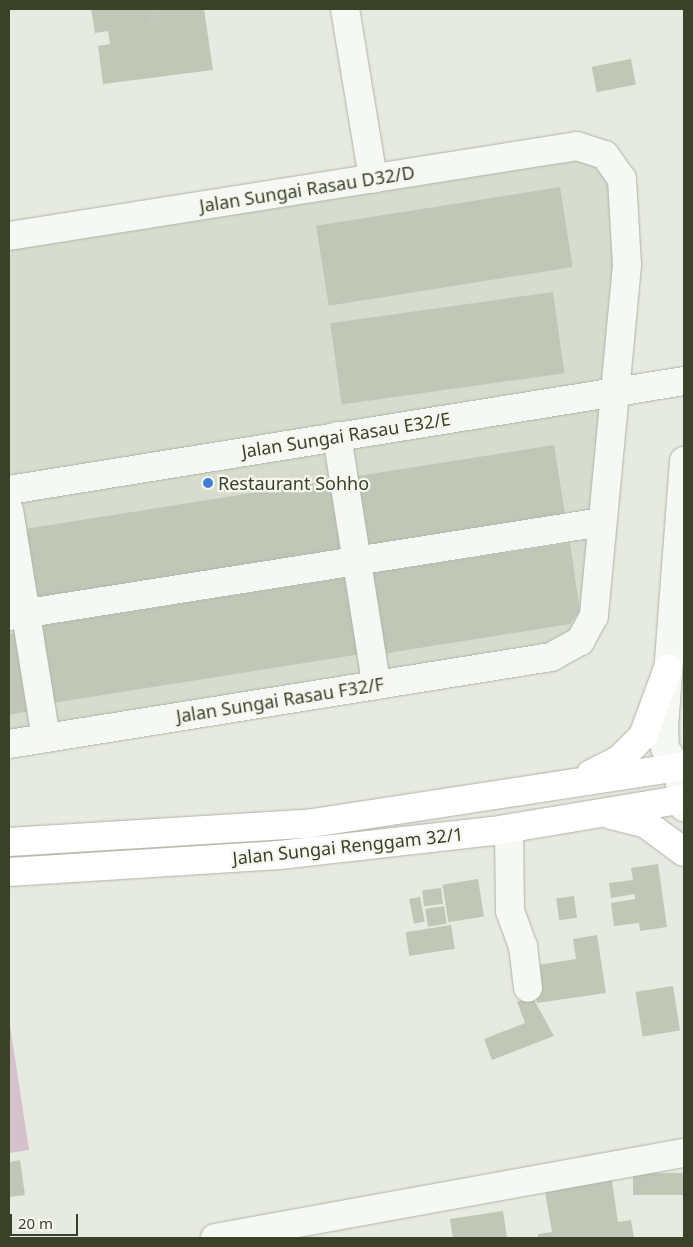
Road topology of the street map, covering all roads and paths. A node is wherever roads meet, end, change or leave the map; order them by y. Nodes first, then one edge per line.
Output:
1 (346, 9) edge
2 (373, 179) junction
3 (9, 236) edge
4 (684, 381) edge
5 (614, 394) junction
6 (337, 436) junction
7 (684, 461) edge
8 (9, 490) edge
9 (9, 510) edge
10 (602, 522) junction
11 (356, 560) junction
12 (17, 614) edge
13 (668, 668) junction
14 (376, 683) junction
15 (46, 738) junction
16 (9, 744) edge
17 (682, 763) edge
18 (572, 784) junction
19 (684, 802) edge
20 (606, 813) junction
21 (509, 829) junction
22 (9, 842) edge
23 (684, 852) edge
24 (9, 872) edge
25 (528, 988) dead end
26 (684, 1153) edge
27 (215, 1238) edge

1 - 2 street
2 - 3 street, Jalan Sungai Rasau D32/D
2 - 5 street, Jalan Sungai Rasau D32/D
4 - 5 street, Jalan Sungai Rasau E32/E
5 - 6 street, Jalan Sungai Rasau E32/E
5 - 10 street
6 - 8 street, Jalan Sungai Rasau E32/E
6 - 11 street
7 - 13 street
9 - 12 street
10 - 11 street
10 - 14 street, Jalan Sungai Rasau F32/F
11 - 12 street
11 - 14 street
12 - 15 street
13 - 17 street
13 - 18 main road
14 - 15 street, Jalan Sungai Rasau F32/F
15 - 16 street, Jalan Sungai Rasau F32/F
17 - 18 main road, Jalan Sungai Renggam 32/1
17 - 19 street
18 - 22 main road, Jalan Sungai Renggam 32/1
19 - 20 main road, Jalan Sungai Renggam 32/1
20 - 21 main road, Jalan Sungai Renggam 32/1
20 - 23 main road
21 - 24 main road, Jalan Sungai Renggam 32/1
21 - 25 street
26 - 27 street

